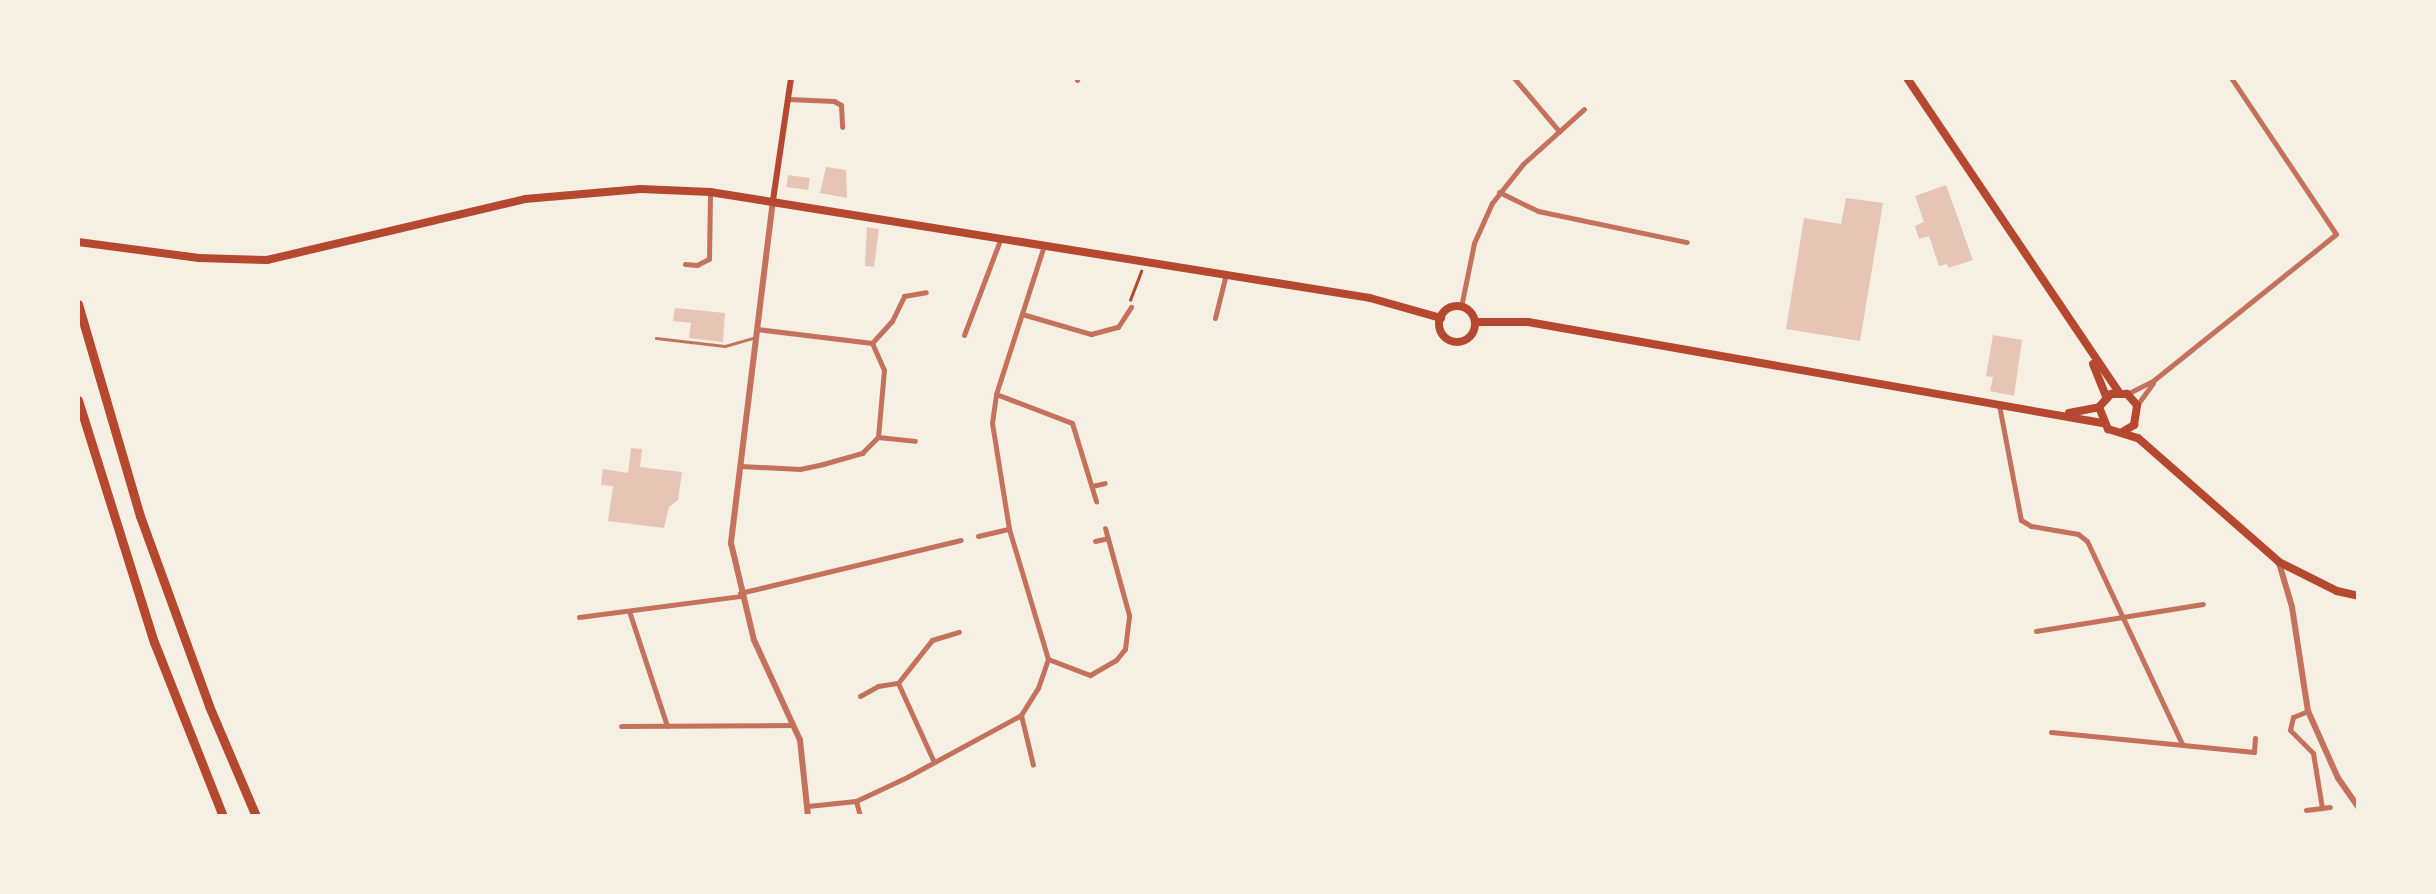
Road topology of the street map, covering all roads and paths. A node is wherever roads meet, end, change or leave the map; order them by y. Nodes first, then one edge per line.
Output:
1 (791, 78) edge
2 (1514, 78) edge
3 (1907, 78) edge
4 (2230, 78) edge
5 (788, 99) junction
6 (1584, 109) dead end
7 (842, 126) dead end
8 (1559, 131) junction
9 (710, 192) junction
10 (1498, 192) junction
11 (774, 200) junction
12 (1001, 237) junction
13 (78, 242) edge
14 (1686, 242) dead end
15 (1044, 244) junction
16 (1146, 261) junction
17 (686, 264) dead end
18 (1226, 274) junction
19 (926, 292) dead end
20 (78, 304) edge
21 (1131, 307) joint
22 (1461, 307) junction
23 (1022, 314) junction
24 (1216, 318) dead end
25 (1441, 318) junction
26 (1475, 322) junction
27 (757, 329) junction
28 (964, 335) dead end
29 (656, 338) dead end
30 (756, 339) junction
31 (872, 343) junction
32 (2086, 346) junction
33 (2154, 380) junction
34 (2123, 393) junction
35 (996, 394) junction
36 (2106, 397) junction
37 (78, 400) edge
38 (1999, 405) junction
39 (2137, 405) junction
40 (2100, 407) junction
41 (2045, 413) junction
42 (2138, 417) junction
43 (2102, 423) junction
44 (2124, 431) junction
45 (878, 437) junction
46 (915, 441) dead end
47 (2154, 451) junction
48 (738, 466) junction
49 (1105, 483) dead end
50 (1092, 486) junction
51 (1096, 502) dead end
52 (1106, 528) dead end
53 (1008, 529) junction
54 (978, 536) dead end
55 (1108, 538) junction
56 (961, 540) dead end
57 (1095, 541) dead end
58 (2279, 562) junction
59 (740, 594) junction
60 (2358, 596) edge
61 (2203, 604) dead end
62 (629, 612) junction
63 (579, 616) dead end
64 (2122, 618) junction
65 (959, 632) dead end
66 (2036, 632) dead end
67 (1048, 660) junction
68 (898, 683) junction
69 (860, 696) dead end
70 (2308, 711) junction
71 (1021, 714) junction
72 (794, 725) junction
73 (621, 726) dead end
74 (668, 726) junction
75 (2050, 732) dead end
76 (2255, 738) dead end
77 (2182, 744) junction
78 (934, 763) junction
79 (1033, 766) dead end
80 (2329, 787) dead end
81 (2319, 788) junction
82 (856, 801) junction
83 (808, 806) junction
84 (2330, 807) dead end
85 (2358, 807) edge
86 (2322, 808) junction
87 (2306, 810) dead end
88 (223, 816) edge
89 (256, 816) edge
90 (808, 816) edge
91 (860, 816) edge

1 - 5 main road
2 - 8 street
3 - 32 main road
4 - 33 street
5 - 7 street
5 - 11 main road
6 - 8 street
8 - 10 street
9 - 11 main road
9 - 13 main road
9 - 17 street
10 - 14 street
10 - 22 street
11 - 12 main road
11 - 27 street
12 - 15 main road
12 - 28 street
15 - 16 main road
15 - 23 street
16 - 18 main road
16 - 21 path
18 - 24 street
18 - 25 main road
19 - 31 street
20 - 89 highway
21 - 23 street
22 - 25 main road
22 - 26 main road
23 - 35 street
25 - 26 main road
26 - 38 main road
27 - 30 street
27 - 31 street
29 - 30 lane
30 - 48 street
31 - 45 street
32 - 34 main road
32 - 36 main road
33 - 34 street
33 - 39 street
34 - 36 main road
34 - 39 main road
35 - 50 street
35 - 53 street
36 - 40 main road
37 - 88 highway
38 - 41 main road
38 - 64 street
39 - 42 main road
40 - 41 main road
40 - 43 main road
41 - 43 main road
42 - 44 main road
42 - 47 main road
43 - 44 main road
44 - 47 main road
45 - 46 street
45 - 48 street
47 - 58 main road
48 - 59 street
49 - 50 street
50 - 51 street
52 - 55 street
53 - 54 street
53 - 67 street
55 - 57 street
55 - 67 street
56 - 59 street
58 - 60 main road
58 - 70 street
59 - 62 street
59 - 72 street
61 - 64 street
62 - 63 street
62 - 74 street
64 - 66 street
64 - 77 street
65 - 68 street
67 - 71 street
68 - 69 street
68 - 78 street
70 - 81 street
70 - 85 street
71 - 78 street
71 - 79 street
72 - 74 street
72 - 83 street
73 - 74 street
75 - 77 street
76 - 77 street
78 - 82 street
80 - 81 street
81 - 86 street
82 - 83 street
82 - 91 street
83 - 90 street
84 - 86 street
86 - 87 street

